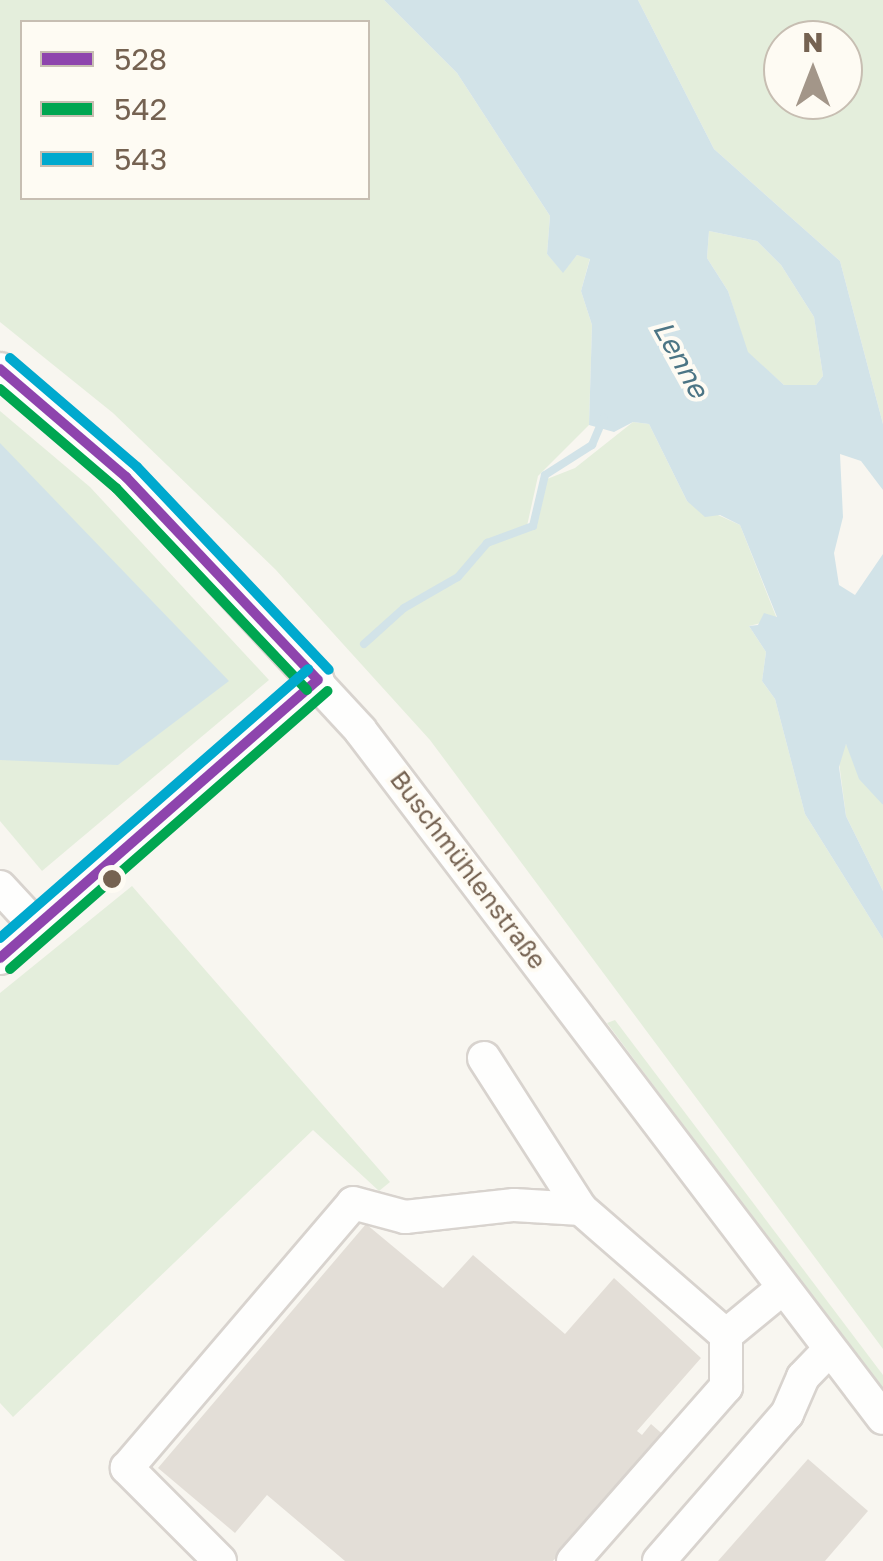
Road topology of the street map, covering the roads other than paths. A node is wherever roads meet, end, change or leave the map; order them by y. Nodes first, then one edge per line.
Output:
1 (0, 369) edge
2 (318, 680) junction
3 (0, 888) edge
4 (36, 926) junction
5 (0, 958) edge
6 (484, 1058) dead end
7 (582, 1209) junction
8 (783, 1288) junction
9 (726, 1334) junction
10 (829, 1350) junction
11 (883, 1418) edge
12 (220, 1561) edge
13 (573, 1561) edge
14 (658, 1561) edge

1 - 2 street, Buschmühlenstraße
2 - 4 street
2 - 8 street, Buschmühlenstraße
3 - 4 street
4 - 5 street
6 - 7 street
7 - 9 street
7 - 12 street
8 - 9 street
8 - 10 street, Buschmühlenstraße
9 - 13 street
10 - 11 street, Buschmühlenstraße
10 - 14 street

